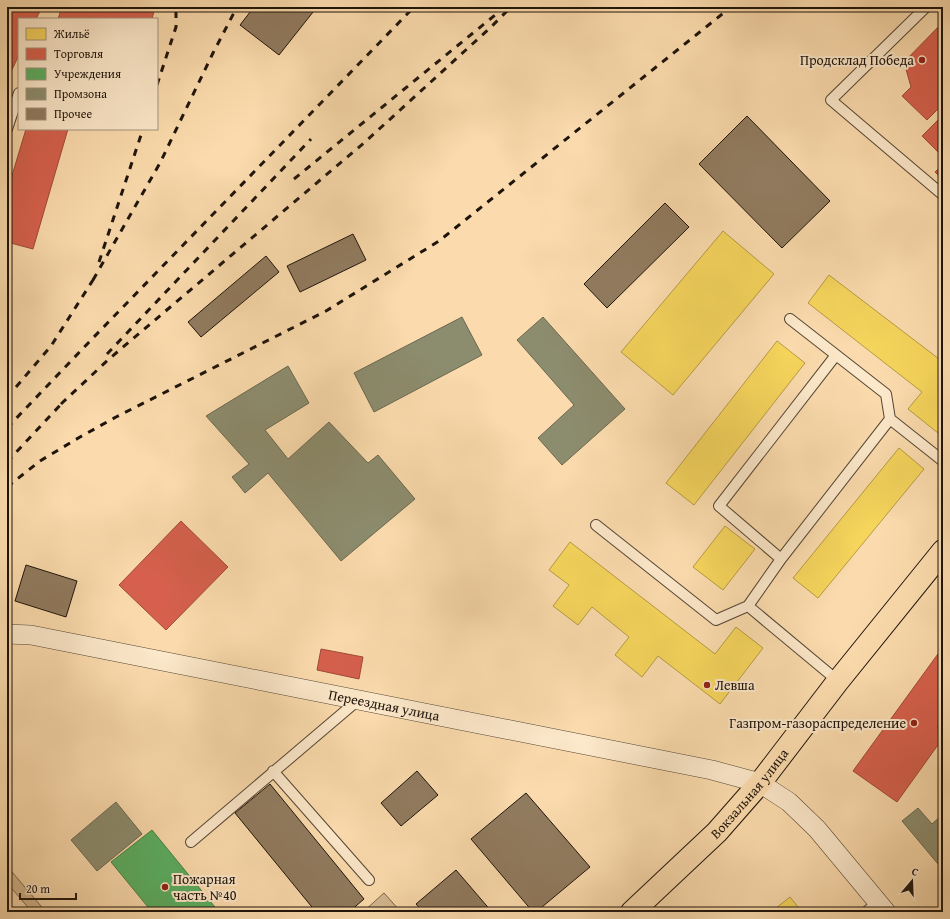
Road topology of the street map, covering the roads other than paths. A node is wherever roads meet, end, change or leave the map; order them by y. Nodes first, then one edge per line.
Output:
1 (926, 7) edge
2 (18, 96) edge
3 (7, 129) edge
4 (943, 195) edge
5 (790, 319) dead end
6 (836, 355) junction
7 (890, 420) junction
8 (943, 461) edge
9 (596, 525) dead end
10 (943, 551) edge
11 (781, 559) junction
12 (748, 606) junction
13 (7, 634) edge
14 (838, 681) junction
15 (357, 701) junction
16 (273, 771) junction
17 (760, 783) junction
18 (191, 842) dead end
19 (369, 880) dead end
20 (877, 908) edge
21 (632, 912) edge

1 - 4 lane
2 - 3 lane
5 - 6 lane
6 - 7 lane
6 - 11 lane
7 - 8 lane
7 - 11 lane
9 - 12 lane
10 - 14 main road, Вокзальная улица
11 - 12 lane
12 - 14 lane
13 - 15 street, Переездная улица
14 - 17 main road, Вокзальная улица
15 - 16 lane
15 - 17 street, Переездная улица
16 - 18 lane
16 - 19 lane
17 - 20 street, Переездная улица
17 - 21 main road, Вокзальная улица

